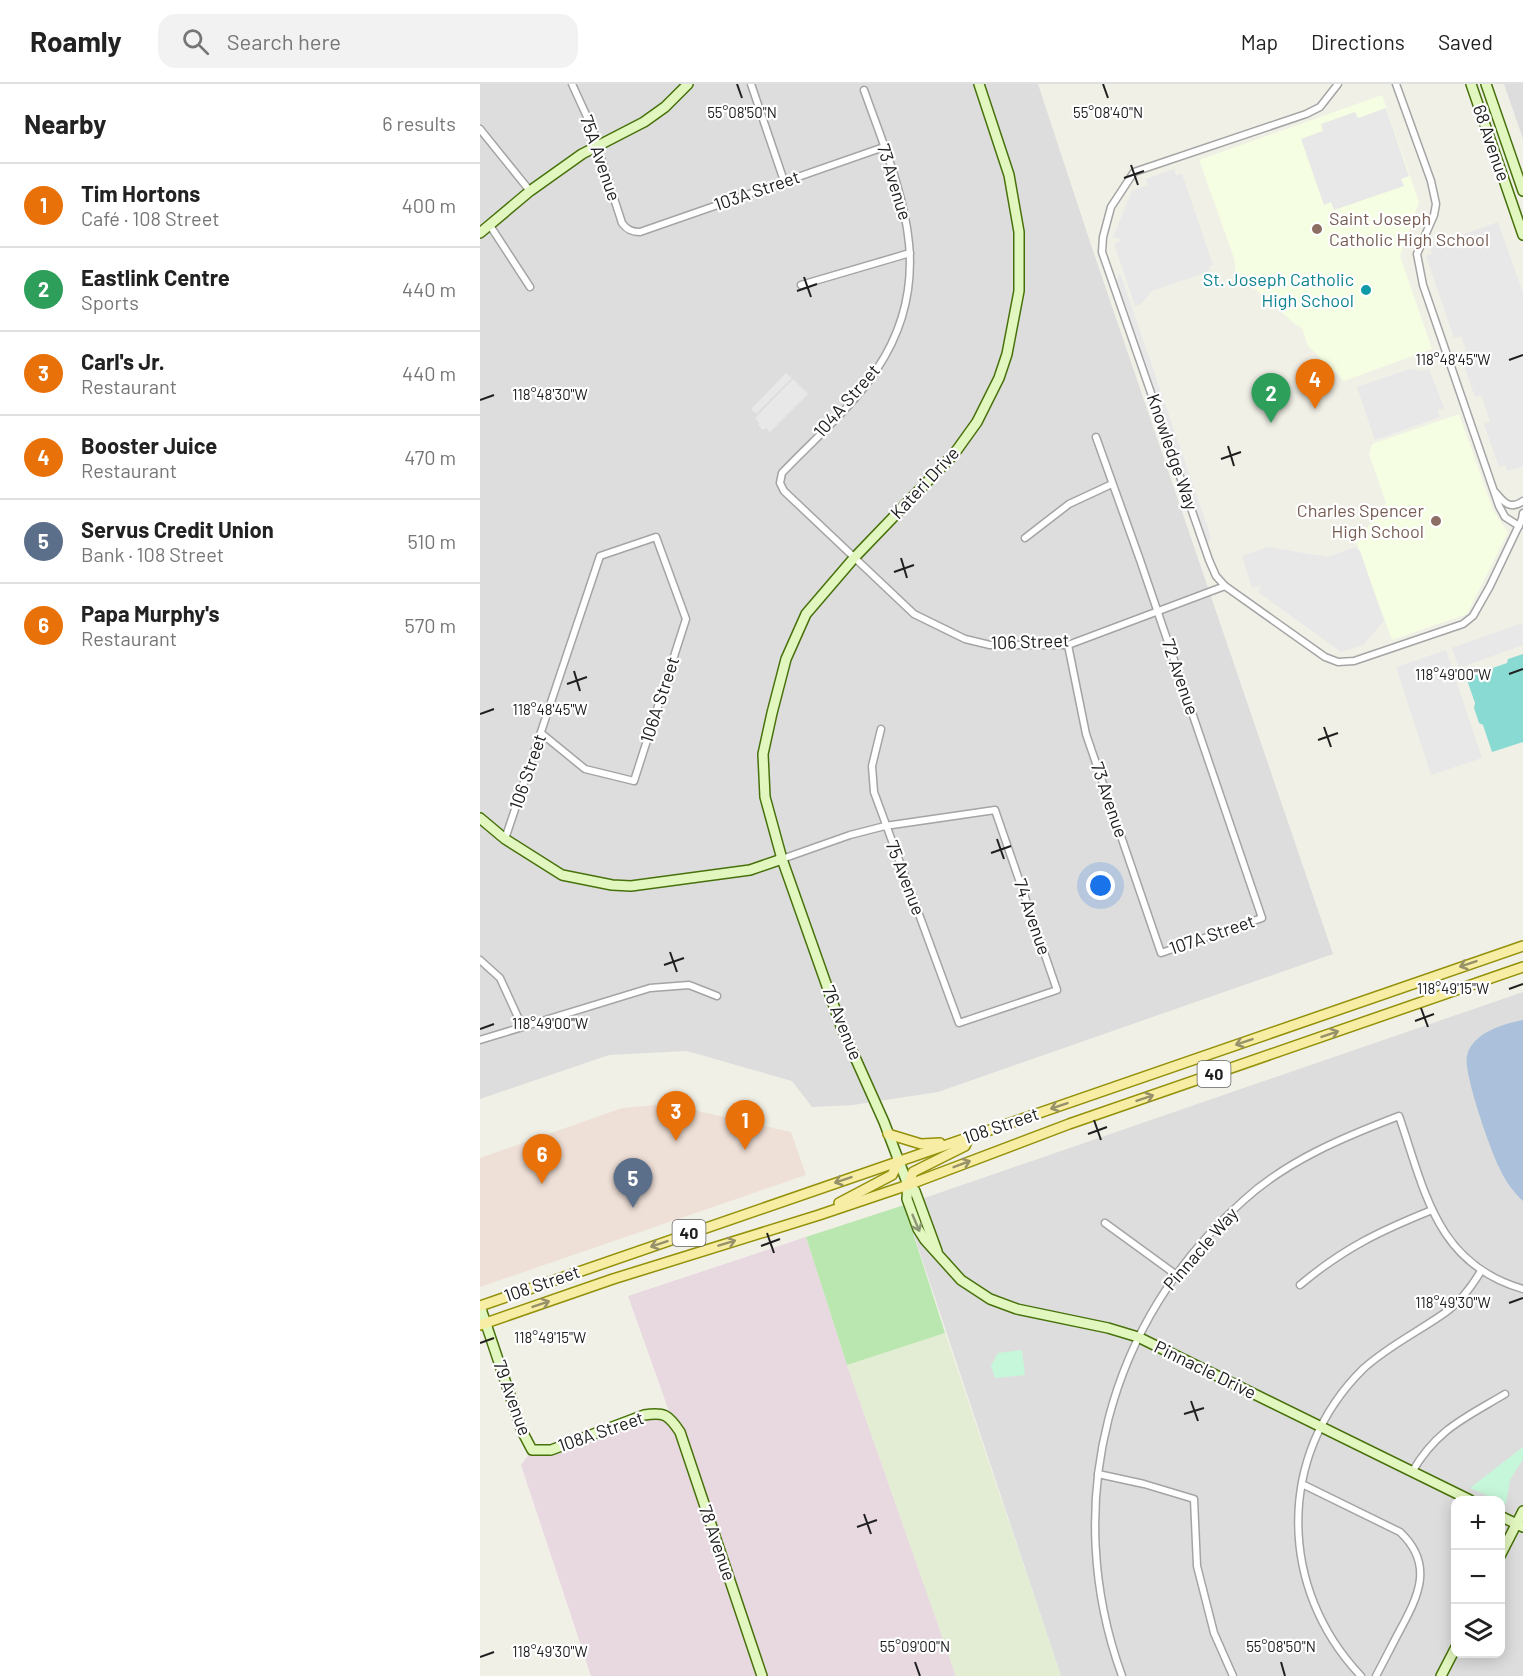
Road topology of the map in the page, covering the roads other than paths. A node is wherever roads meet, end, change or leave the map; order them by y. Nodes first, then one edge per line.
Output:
1 (572, 84) edge
2 (688, 84) edge
3 (751, 84) edge
4 (979, 84) edge
5 (1338, 84) edge
6 (1396, 84) edge
7 (1471, 84) edge
8 (1486, 84) edge
9 (864, 90) dead end
10 (480, 129) edge
11 (597, 146) junction
12 (884, 147) junction
13 (784, 181) junction
14 (530, 190) junction
15 (1523, 191) edge
16 (489, 224) junction
17 (629, 231) joint
18 (480, 233) edge
19 (1523, 235) edge
20 (910, 252) junction
21 (801, 285) dead end
22 (530, 287) dead end
23 (903, 311) joint
24 (1096, 437) dead end
25 (1112, 484) junction
26 (1494, 491) junction
27 (1523, 501) edge
28 (1522, 519) edge
29 (1025, 538) dead end
30 (854, 558) junction
31 (1226, 586) junction
32 (1157, 610) junction
33 (686, 619) joint
34 (1068, 645) junction
35 (881, 729) dead end
36 (541, 733) junction
37 (480, 818) edge
38 (885, 826) junction
39 (505, 839) junction
40 (782, 859) junction
41 (1263, 918) joint
42 (1523, 946) edge
43 (1161, 953) joint
44 (480, 960) edge
45 (1523, 967) edge
46 (717, 996) dead end
47 (960, 1023) joint
48 (522, 1026) junction
49 (480, 1040) edge
50 (888, 1134) junction
51 (969, 1137) junction
52 (898, 1161) junction
53 (908, 1185) junction
54 (1432, 1210) junction
55 (796, 1222) junction
56 (1105, 1223) dead end
57 (1481, 1271) junction
58 (1175, 1274) junction
59 (1300, 1285) dead end
60 (1523, 1289) edge
61 (480, 1306) edge
62 (483, 1324) edge
63 (1138, 1337) junction
64 (1505, 1394) dead end
65 (664, 1415) joint
66 (1320, 1427) junction
67 (538, 1450) joint
68 (1412, 1472) junction
69 (1098, 1474) junction
70 (1302, 1484) junction
71 (1462, 1496) edge
72 (1523, 1511) edge
73 (1505, 1518) edge
74 (1520, 1526) edge
75 (1504, 1550) edge
76 (1451, 1655) edge
77 (762, 1676) edge
78 (1122, 1676) edge
79 (1233, 1676) edge
80 (1361, 1676) edge
81 (1376, 1676) edge
82 (1441, 1676) edge

1 - 11 street, 75A Avenue
2 - 11 street
3 - 13 street
4 - 30 street, Kateri Drive
5 - 31 street, Knowledge Way
6 - 26 street, Knowledge Way
7 - 19 street, 68 Avenue
8 - 15 street, 68 Avenue
9 - 12 street, 73 Avenue
10 - 14 street
11 - 14 street
11 - 17 street, 75A Avenue
12 - 13 street, 103A Street
12 - 20 street, 73 Avenue
13 - 17 street, 103A Street
14 - 16 street
16 - 18 street
16 - 22 street
20 - 21 street
20 - 23 street, 73 Avenue
23 - 30 street, 104A Street
24 - 25 street, 72 Avenue
25 - 29 street
25 - 32 street, 72 Avenue
26 - 27 street
26 - 28 street, Knowledge Way
28 - 31 street, Knowledge Way
30 - 34 street, 106 Street
30 - 40 street, Kateri Drive
31 - 32 street, 106 Street
32 - 34 street, 106 Street
32 - 41 street, 72 Avenue
33 - 36 street, 106A Street
33 - 36 street, 106 Street
34 - 43 street, 73 Avenue
35 - 38 street, 75 Avenue
36 - 39 street, 106 Street
37 - 39 street
38 - 40 street
38 - 47 street, 75 Avenue
38 - 47 street, 74 Avenue
39 - 40 street
40 - 50 street, 76 Avenue
41 - 43 street, 107A Street
42 -> 51 main road, 108 Street / 40
44 - 48 street
53 -> 45 main road, 108 Street / 40
46 - 48 street
48 - 49 street
50 - 51 main road
50 - 52 street, 76 Avenue
51 - 52 main road, 108 Street / 40
51 - 53 main road
52 - 53 street, 76 Avenue
52 - 55 main road
52 -> 61 main road, 108 Street / 40
53 - 55 main road, 108 Street / 40
53 - 63 street, Pinnacle Drive
54 - 57 street
54 - 58 street, Pinnacle Way
54 - 59 street
62 -> 55 main road, 108 Street / 40
56 - 58 street
57 - 60 street
57 - 66 street
58 - 63 street, Pinnacle Way
61 - 62 street, 79 Avenue
62 - 67 street, 79 Avenue
63 - 66 street, Pinnacle Drive
63 - 69 street, Pinnacle Way
64 - 68 street
65 - 67 street, 108A Street
65 - 77 street, 78 Avenue
66 - 68 street, Pinnacle Drive
66 - 70 street
68 - 71 street, Pinnacle Drive
69 - 78 street, Pinnacle Way
69 - 79 street
70 - 80 street
70 - 81 street
72 - 74 street
73 - 74 street
74 - 75 street
76 - 82 street

